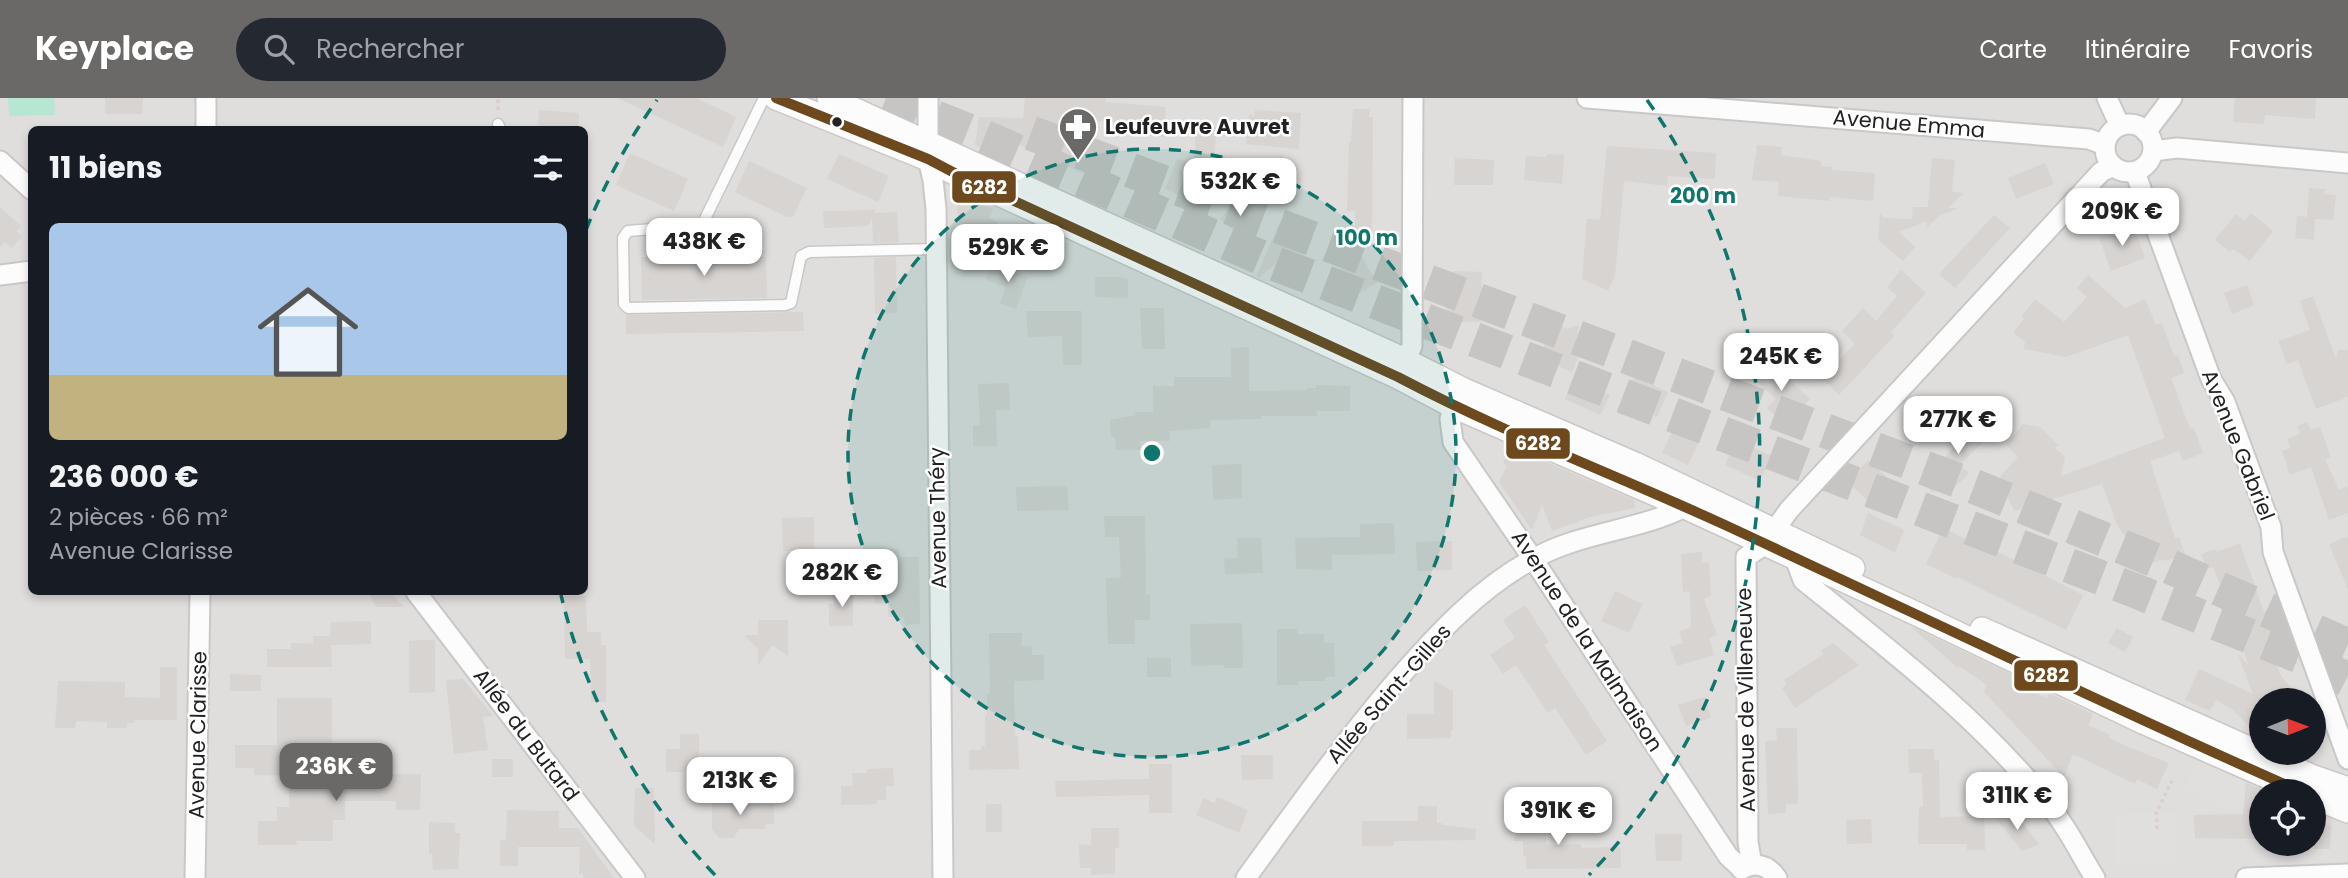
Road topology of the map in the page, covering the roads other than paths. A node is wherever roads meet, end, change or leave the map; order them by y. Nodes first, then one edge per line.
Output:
1 (206, 98) edge
2 (764, 98) edge
3 (776, 98) edge
4 (829, 98) edge
5 (928, 98) edge
6 (1413, 98) edge
7 (1587, 98) edge
8 (2107, 98) edge
9 (2172, 98) edge
10 (206, 126) edge
11 (2120, 126) junction
12 (2149, 141) junction
13 (2105, 145) junction
14 (928, 151) junction
15 (0, 161) edge
16 (2348, 163) edge
17 (2113, 166) junction
18 (2135, 172) junction
19 (28, 186) edge
20 (936, 249) junction
21 (28, 272) edge
22 (0, 275) edge
23 (1402, 369) junction
24 (1453, 406) junction
25 (1578, 450) junction
26 (1685, 508) junction
27 (1769, 538) junction
28 (1533, 558) junction
29 (1795, 558) junction
30 (200, 595) edge
31 (418, 595) edge
32 (2100, 692) junction
33 (2232, 751) junction
34 (2348, 759) edge
35 (2280, 779) edge
36 (2348, 789) edge
37 (2326, 802) edge
38 (2348, 811) edge
39 (1743, 870) edge
40 (2348, 874) edge
41 (195, 878) edge
42 (635, 878) edge
43 (943, 878) edge
44 (1246, 878) edge
45 (1777, 878) edge
46 (2095, 878) edge
47 (2246, 878) edge

1 - 10 street
2 - 20 lane
3 - 14 street
4 - 14 street
5 - 14 street, Avenue Théry
6 - 23 street
7 - 13 street, Avenue Emma
8 - 11 street
9 - 12 street
11 - 12 street
11 - 13 street
12 - 16 street
12 - 18 street
13 - 17 street
14 - 20 street, Avenue Théry
14 - 23 street
15 - 19 street
17 - 18 street
17 - 27 street
18 - 34 street, Avenue Gabriel
20 - 43 street, Avenue Théry
21 - 22 street
23 - 24 street
23 - 25 street
24 - 25 street
24 - 28 street, Avenue de la Malmaison
25 - 26 street
25 - 27 street
26 - 27 street
26 - 28 street, Allée Saint-Gilles
27 - 29 street
27 - 32 street
27 - 39 street, Avenue de Villeneuve
28 - 39 street, Avenue de la Malmaison
28 - 44 street, Allée Saint-Gilles
29 - 32 street
29 - 46 street
30 - 41 street, Avenue Clarisse
31 - 42 street, Allée du Butard
32 - 33 street
33 - 35 street
33 - 36 street
37 - 38 street
39 - 45 street
40 - 47 street

